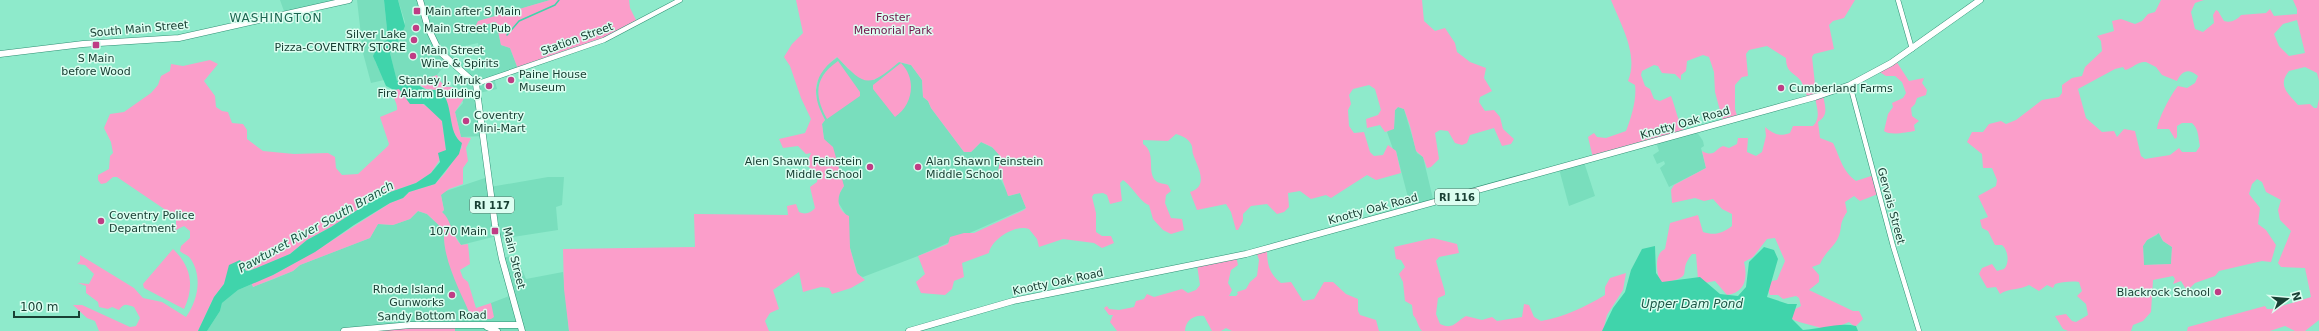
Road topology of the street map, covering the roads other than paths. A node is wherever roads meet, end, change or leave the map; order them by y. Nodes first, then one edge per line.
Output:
1 (349, 0) edge
2 (420, 0) edge
3 (680, 0) edge
4 (1898, 0) edge
5 (1980, 0) edge
6 (1912, 49) junction
7 (0, 54) edge
8 (476, 84) junction
9 (1850, 85) junction
10 (484, 326) junction
11 (521, 328) edge
12 (344, 331) edge
13 (497, 331) edge
14 (909, 331) edge
15 (1919, 331) edge

1 - 7 main road, South Main Street
2 - 8 main road
3 - 8 street, Station Street
4 - 6 street
5 - 6 main road, Knotty Oak Road / RI 116
6 - 9 main road, Knotty Oak Road / RI 116
8 - 11 main road, Main Street / RI 117
9 - 14 main road, Knotty Oak Road / RI 116
9 - 15 street, Gervais Street
10 - 11 main road, Sandy Bottom Road
10 - 12 main road, Sandy Bottom Road
10 - 13 main road

